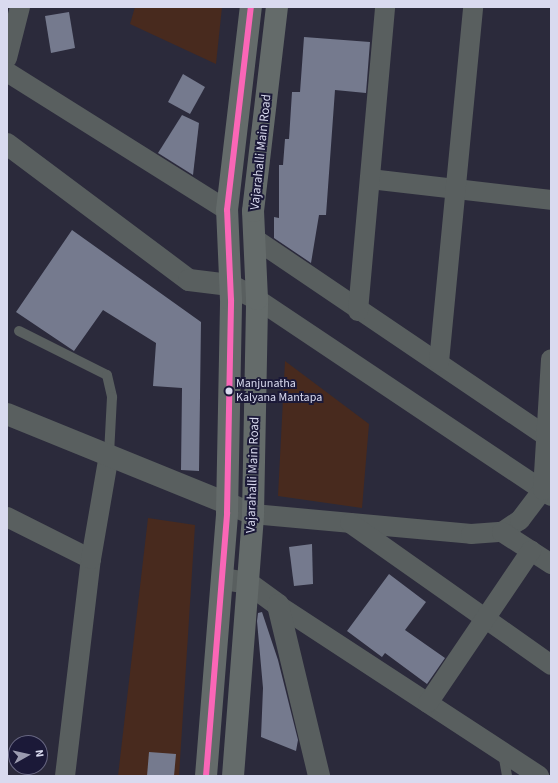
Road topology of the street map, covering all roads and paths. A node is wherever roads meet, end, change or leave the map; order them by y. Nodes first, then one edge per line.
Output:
1 (20, 7) edge
2 (251, 7) edge
3 (277, 7) edge
4 (385, 7) edge
5 (473, 7) edge
6 (7, 58) edge
7 (7, 72) edge
8 (7, 144) edge
9 (370, 179) junction
10 (456, 189) junction
11 (551, 200) edge
12 (227, 210) junction
13 (255, 239) junction
14 (230, 285) junction
15 (257, 300) junction
16 (358, 311) junction
17 (19, 331) dead end
18 (551, 360) edge
19 (439, 362) junction
20 (7, 414) edge
21 (548, 439) edge
22 (109, 455) junction
23 (547, 493) edge
24 (227, 502) junction
25 (253, 514) junction
26 (7, 517) edge
27 (349, 523) junction
28 (502, 532) junction
29 (532, 551) junction
30 (91, 559) junction
31 (551, 564) edge
32 (223, 579) junction
33 (248, 583) junction
34 (278, 605) junction
35 (486, 621) junction
36 (551, 665) edge
37 (428, 703) junction
38 (503, 753) junction
39 (65, 776) edge
40 (206, 776) edge
41 (233, 776) edge
42 (319, 776) edge
43 (507, 776) edge
44 (539, 776) edge

1 - 6 street
2 - 12 main road, Vajarahalli Main Road
3 - 13 main road, Vajarahalli Main Road
4 - 9 street
5 - 10 street
7 - 12 street
8 - 14 street
9 - 10 street
9 - 16 street
10 - 11 street
10 - 19 street
12 - 14 main road, Vajarahalli Main Road
13 - 15 main road, Vajarahalli Main Road
13 - 16 street
14 - 15 street
14 - 24 main road, Vajarahalli Main Road
15 - 23 street
15 - 25 main road, Vajarahalli Main Road
16 - 19 street
17 - 22 lane
18 - 21 street
19 - 21 street
20 - 22 street
21 - 23 street
22 - 24 street
22 - 30 street
23 - 28 street
24 - 25 street
24 - 32 main road, Vajarahalli Main Road
25 - 27 street
25 - 33 main road, Vajarahalli Main Road
26 - 30 street
27 - 28 street
27 - 35 street
28 - 29 street
29 - 31 street
29 - 35 street
30 - 39 street
32 - 33 street
32 - 40 main road, Vajarahalli Main Road
33 - 34 street
33 - 41 main road, Vajarahalli Main Road
34 - 37 street
34 - 42 street
35 - 36 street
35 - 37 street
37 - 38 street
38 - 43 lane
38 - 44 street

